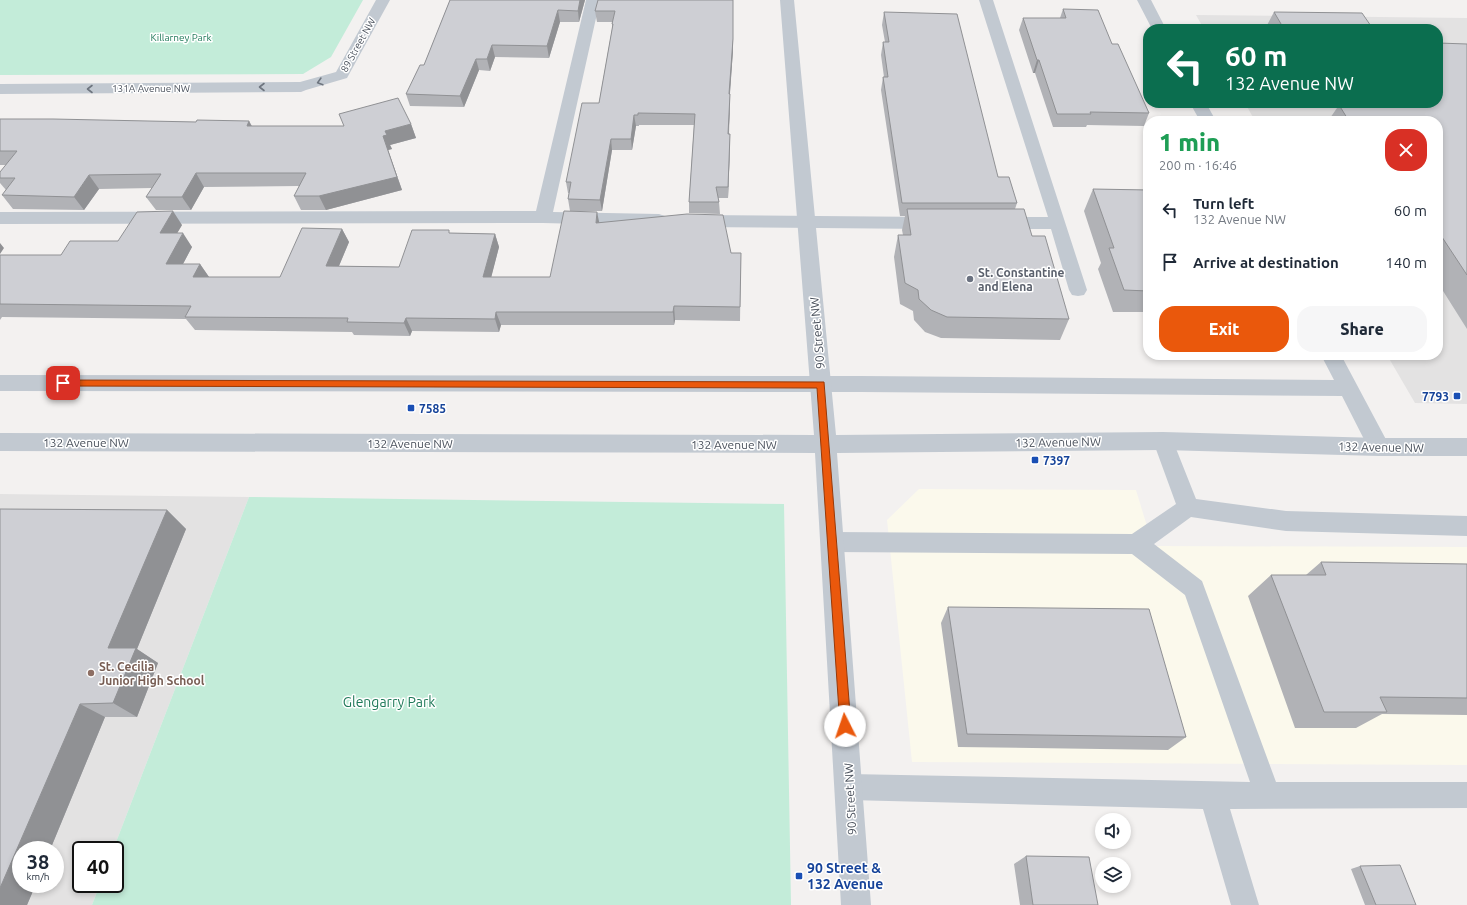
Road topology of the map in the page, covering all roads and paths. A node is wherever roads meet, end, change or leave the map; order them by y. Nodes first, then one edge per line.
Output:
1 (383, 0) edge
2 (593, 0) edge
3 (787, 0) edge
4 (986, 0) edge
5 (1144, 0) edge
6 (1156, 24) edge
7 (301, 87) joint
8 (0, 89) edge
9 (543, 217) junction
10 (0, 218) edge
11 (807, 223) junction
12 (947, 223) edge
13 (987, 223) edge
14 (1058, 223) junction
15 (1078, 290) dead end
16 (1334, 360) edge
17 (0, 383) edge
18 (821, 384) junction
19 (1348, 388) junction
20 (1164, 441) junction
21 (0, 442) edge
22 (825, 444) junction
23 (1379, 447) junction
24 (1467, 448) edge
25 (1188, 507) junction
26 (1467, 526) edge
27 (833, 542) junction
28 (1136, 544) junction
29 (849, 787) junction
30 (1467, 795) edge
31 (1213, 796) junction
32 (1268, 796) junction
33 (856, 905) edge
34 (1245, 905) edge

1 -> 7 street, 89 Street NW
2 - 9 lane
3 - 11 street, 90 Street NW
4 - 14 lane
5 - 6 street
7 -> 8 street, 131A Avenue NW
9 - 10 lane
9 - 11 lane
11 - 12 lane
11 - 18 street, 90 Street NW
13 - 14 lane
14 - 15 lane
16 - 19 street
17 - 18 street
18 - 19 street
18 - 22 street, 90 Street NW
19 - 23 street
20 - 22 street, 132 Avenue NW
20 - 23 street, 132 Avenue NW
20 - 25 lane
21 - 22 street, 132 Avenue NW
22 - 27 street, 90 Street NW
23 - 24 street, 132 Avenue NW
25 - 26 lane
25 - 28 lane
27 - 28 lane
27 - 29 street, 90 Street NW
28 - 32 lane
29 - 31 lane
29 - 33 street, 90 Street NW
30 - 32 lane
31 - 32 lane
31 - 34 lane

